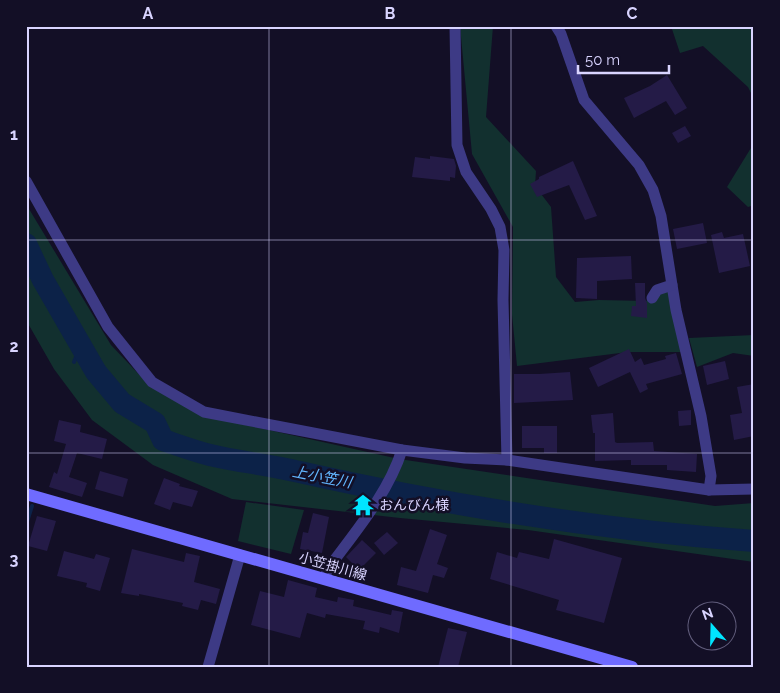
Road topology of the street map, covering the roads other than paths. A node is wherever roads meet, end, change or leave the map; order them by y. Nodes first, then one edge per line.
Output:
1 (455, 26) edge
2 (556, 26) edge
3 (26, 181) edge
4 (672, 285) junction
5 (652, 298) dead end
6 (402, 450) junction
7 (507, 460) junction
8 (754, 489) edge
9 (710, 490) junction
10 (26, 494) edge
11 (240, 555) junction
12 (325, 579) junction
13 (208, 667) edge
14 (632, 667) edge

1 - 7 street
2 - 4 street
3 - 6 street
4 - 5 street
4 - 9 street
6 - 7 street
6 - 12 street
7 - 9 street
8 - 9 street
10 - 11 main road, 小笠掛川線
11 - 12 main road, 小笠掛川線
11 - 13 street
12 - 14 main road, 小笠掛川線

